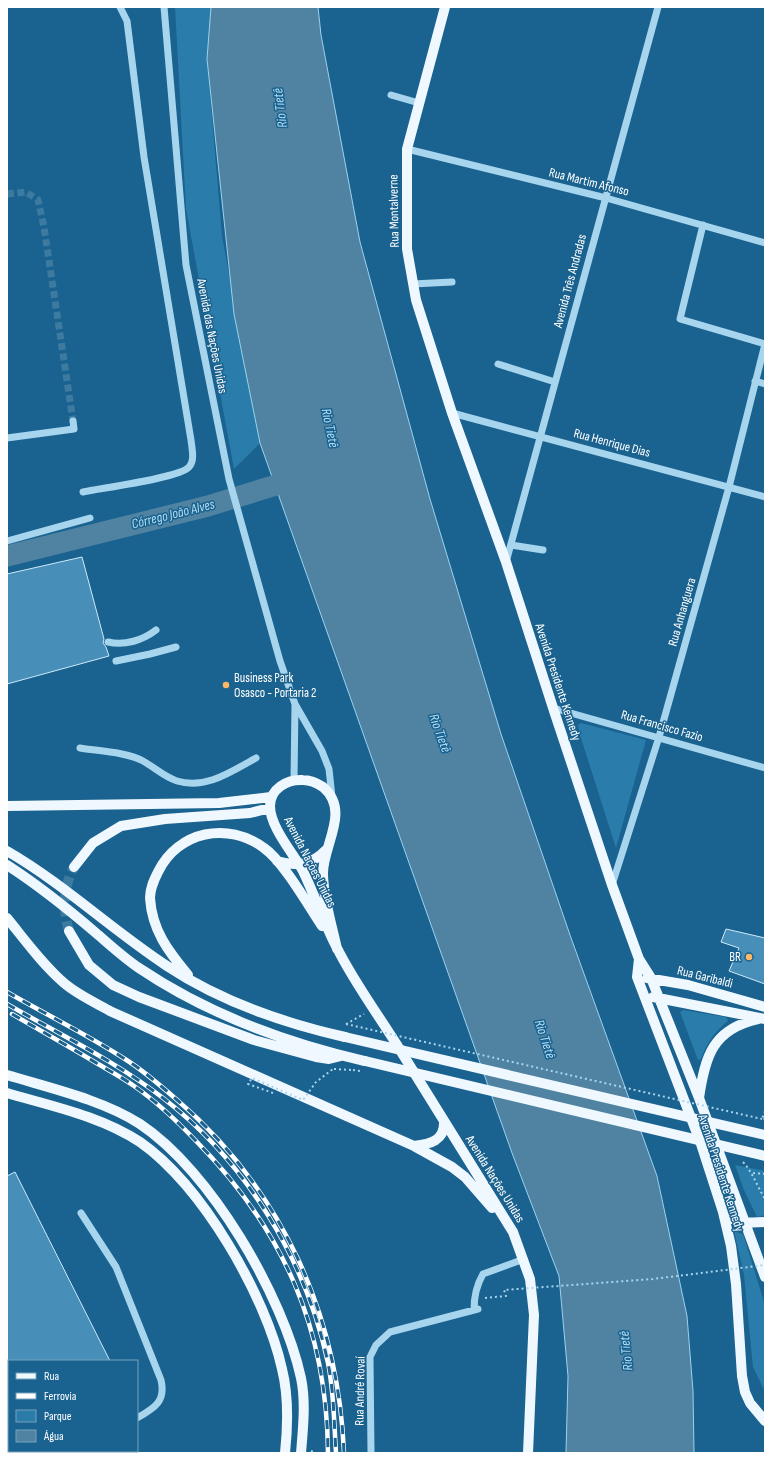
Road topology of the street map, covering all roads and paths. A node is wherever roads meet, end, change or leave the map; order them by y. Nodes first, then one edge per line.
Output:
1 (120, 7) edge
2 (164, 7) edge
3 (445, 7) edge
4 (658, 7) edge
5 (391, 95) dead end
6 (419, 103) junction
7 (407, 149) junction
8 (606, 198) junction
9 (703, 225) junction
10 (765, 243) edge
11 (452, 282) dead end
12 (413, 284) junction
13 (765, 344) edge
14 (498, 364) dead end
15 (756, 381) junction
16 (555, 382) junction
17 (765, 384) edge
18 (452, 413) junction
19 (73, 421) dead end
20 (540, 436) junction
21 (7, 438) edge
22 (729, 487) junction
23 (84, 492) dead end
24 (765, 497) edge
25 (90, 518) dead end
26 (7, 542) edge
27 (511, 545) junction
28 (543, 550) dead end
29 (506, 562) junction
30 (156, 630) dead end
31 (108, 642) dead end
32 (176, 647) dead end
33 (116, 661) dead end
34 (295, 704) junction
35 (553, 708) junction
36 (659, 737) junction
37 (80, 748) dead end
38 (256, 758) dead end
39 (765, 768) edge
40 (294, 781) junction
41 (270, 797) junction
42 (332, 797) junction
43 (7, 806) edge
44 (270, 808) junction
45 (326, 850) junction
46 (7, 851) edge
47 (277, 861) junction
48 (7, 865) edge
49 (299, 865) junction
50 (74, 867) tunnel mouth
51 (612, 885) junction
52 (7, 918) edge
53 (69, 931) tunnel mouth
54 (337, 949) junction
55 (639, 958) junction
56 (637, 977) junction
57 (651, 978) junction
58 (193, 981) junction
59 (643, 996) junction
60 (659, 997) junction
61 (765, 1007) edge
62 (374, 1009) junction
63 (763, 1018) edge
64 (343, 1056) junction
65 (354, 1070) dead end
66 (7, 1075) edge
67 (7, 1093) edge
68 (273, 1093) dead end
69 (699, 1098) junction
70 (765, 1111) edge
71 (764, 1119) edge
72 (444, 1121) junction
73 (765, 1135) edge
74 (414, 1146) junction
75 (738, 1156) dead end
76 (765, 1156) edge
77 (753, 1174) junction
78 (765, 1174) edge
79 (765, 1199) edge
80 (723, 1212) junction
81 (81, 1213) dead end
82 (765, 1222) edge
83 (744, 1223) junction
84 (513, 1232) junction
85 (524, 1259) junction
86 (765, 1265) edge
87 (765, 1277) edge
88 (485, 1298) dead end
89 (138, 1417) edge
90 (765, 1421) edge
91 (285, 1453) edge
92 (301, 1453) edge
93 (371, 1453) edge
94 (528, 1453) edge

1 - 23 street
2 - 34 street, Avenida das Nações Unidas
3 - 6 main road, Rua Montalverne
4 - 8 street, Avenida Três Andradas
5 - 6 street
6 - 7 main road, Rua Montalverne
7 - 8 street, Rua Martim Afonso
7 - 12 main road, Rua Montalverne
8 - 9 street, Rua Martim Afonso
8 - 16 street, Avenida Três Andradas
9 - 10 street, Rua Martim Afonso
9 - 13 street
11 - 12 street
12 - 18 main road, Rua Montalverne
13 - 15 street, Rua Anhanguera
14 - 16 street
15 - 17 street
15 - 22 street, Rua Anhanguera
16 - 20 street, Avenida Três Andradas
18 - 20 street, Rua Henrique Dias
18 - 29 main road, Avenida Presidente Kennedy
19 - 21 street
20 - 22 street, Rua Henrique Dias
20 - 27 street, Avenida Três Andradas
22 - 24 street, Rua Henrique Dias
22 - 36 street, Rua Anhanguera
25 - 26 street
27 - 28 street
27 - 29 street, Avenida Três Andradas
29 - 35 main road, Avenida Presidente Kennedy
30 - 31 street
32 - 33 street
34 - 40 street
34 - 42 street
35 - 36 street, Rua Francisco Fazio
35 - 51 main road, Avenida Presidente Kennedy
36 - 39 street, Rua Francisco Fazio
36 - 51 street, Rua Anhanguera
37 - 38 street
40 - 41 main road
40 - 42 main road
41 - 43 main road
41 - 44 main road, Avenida Nações Unidas
42 - 45 main road, Avenida Nações Unidas
44 - 49 main road, Avenida Nações Unidas
44 - 50 main road
45 - 49 main road
45 - 54 main road, Avenida Nações Unidas
46 - 58 main road
47 - 49 main road
47 - 54 main road
47 - 58 main road
48 - 64 main road
49 - 54 main road, Avenida Nações Unidas
51 - 55 main road, Avenida Presidente Kennedy
52 - 74 main road
53 - 64 main road
54 - 62 main road, Avenida Nações Unidas
55 - 56 main road, Avenida Presidente Kennedy
55 - 57 main road, Avenida Presidente Kennedy
56 - 57 main road, Rua Garibaldi
56 - 59 main road, Avenida Presidente Kennedy
57 - 60 main road, Avenida Presidente Kennedy
57 - 61 main road, Rua Garibaldi
58 - 73 main road, bridge
59 - 60 main road, Rua Garibaldi
59 - 80 main road, Avenida Presidente Kennedy
60 - 63 main road, Rua Garibaldi
60 - 69 main road, Avenida Presidente Kennedy
62 - 71 path, bridge
62 - 72 main road, Avenida Nações Unidas
63 - 69 main road
64 - 76 main road, bridge
65 - 68 path, bridge
66 - 92 main road
67 - 91 main road
69 - 83 main road, Avenida Presidente Kennedy
70 - 71 path
72 - 74 main road
72 - 84 main road, Avenida Nações Unidas
74 - 84 main road
75 - 77 path
77 - 78 path
77 - 79 path
80 - 83 main road
80 - 90 main road, Avenida Presidente Kennedy
81 - 89 street
82 - 83 main road
83 - 87 main road, Avenida Presidente Kennedy
84 - 85 main road, Avenida Nações Unidas
85 - 93 street, Rua André Rovaí
85 - 94 main road, Avenida Nações Unidas
86 - 88 path, bridge

